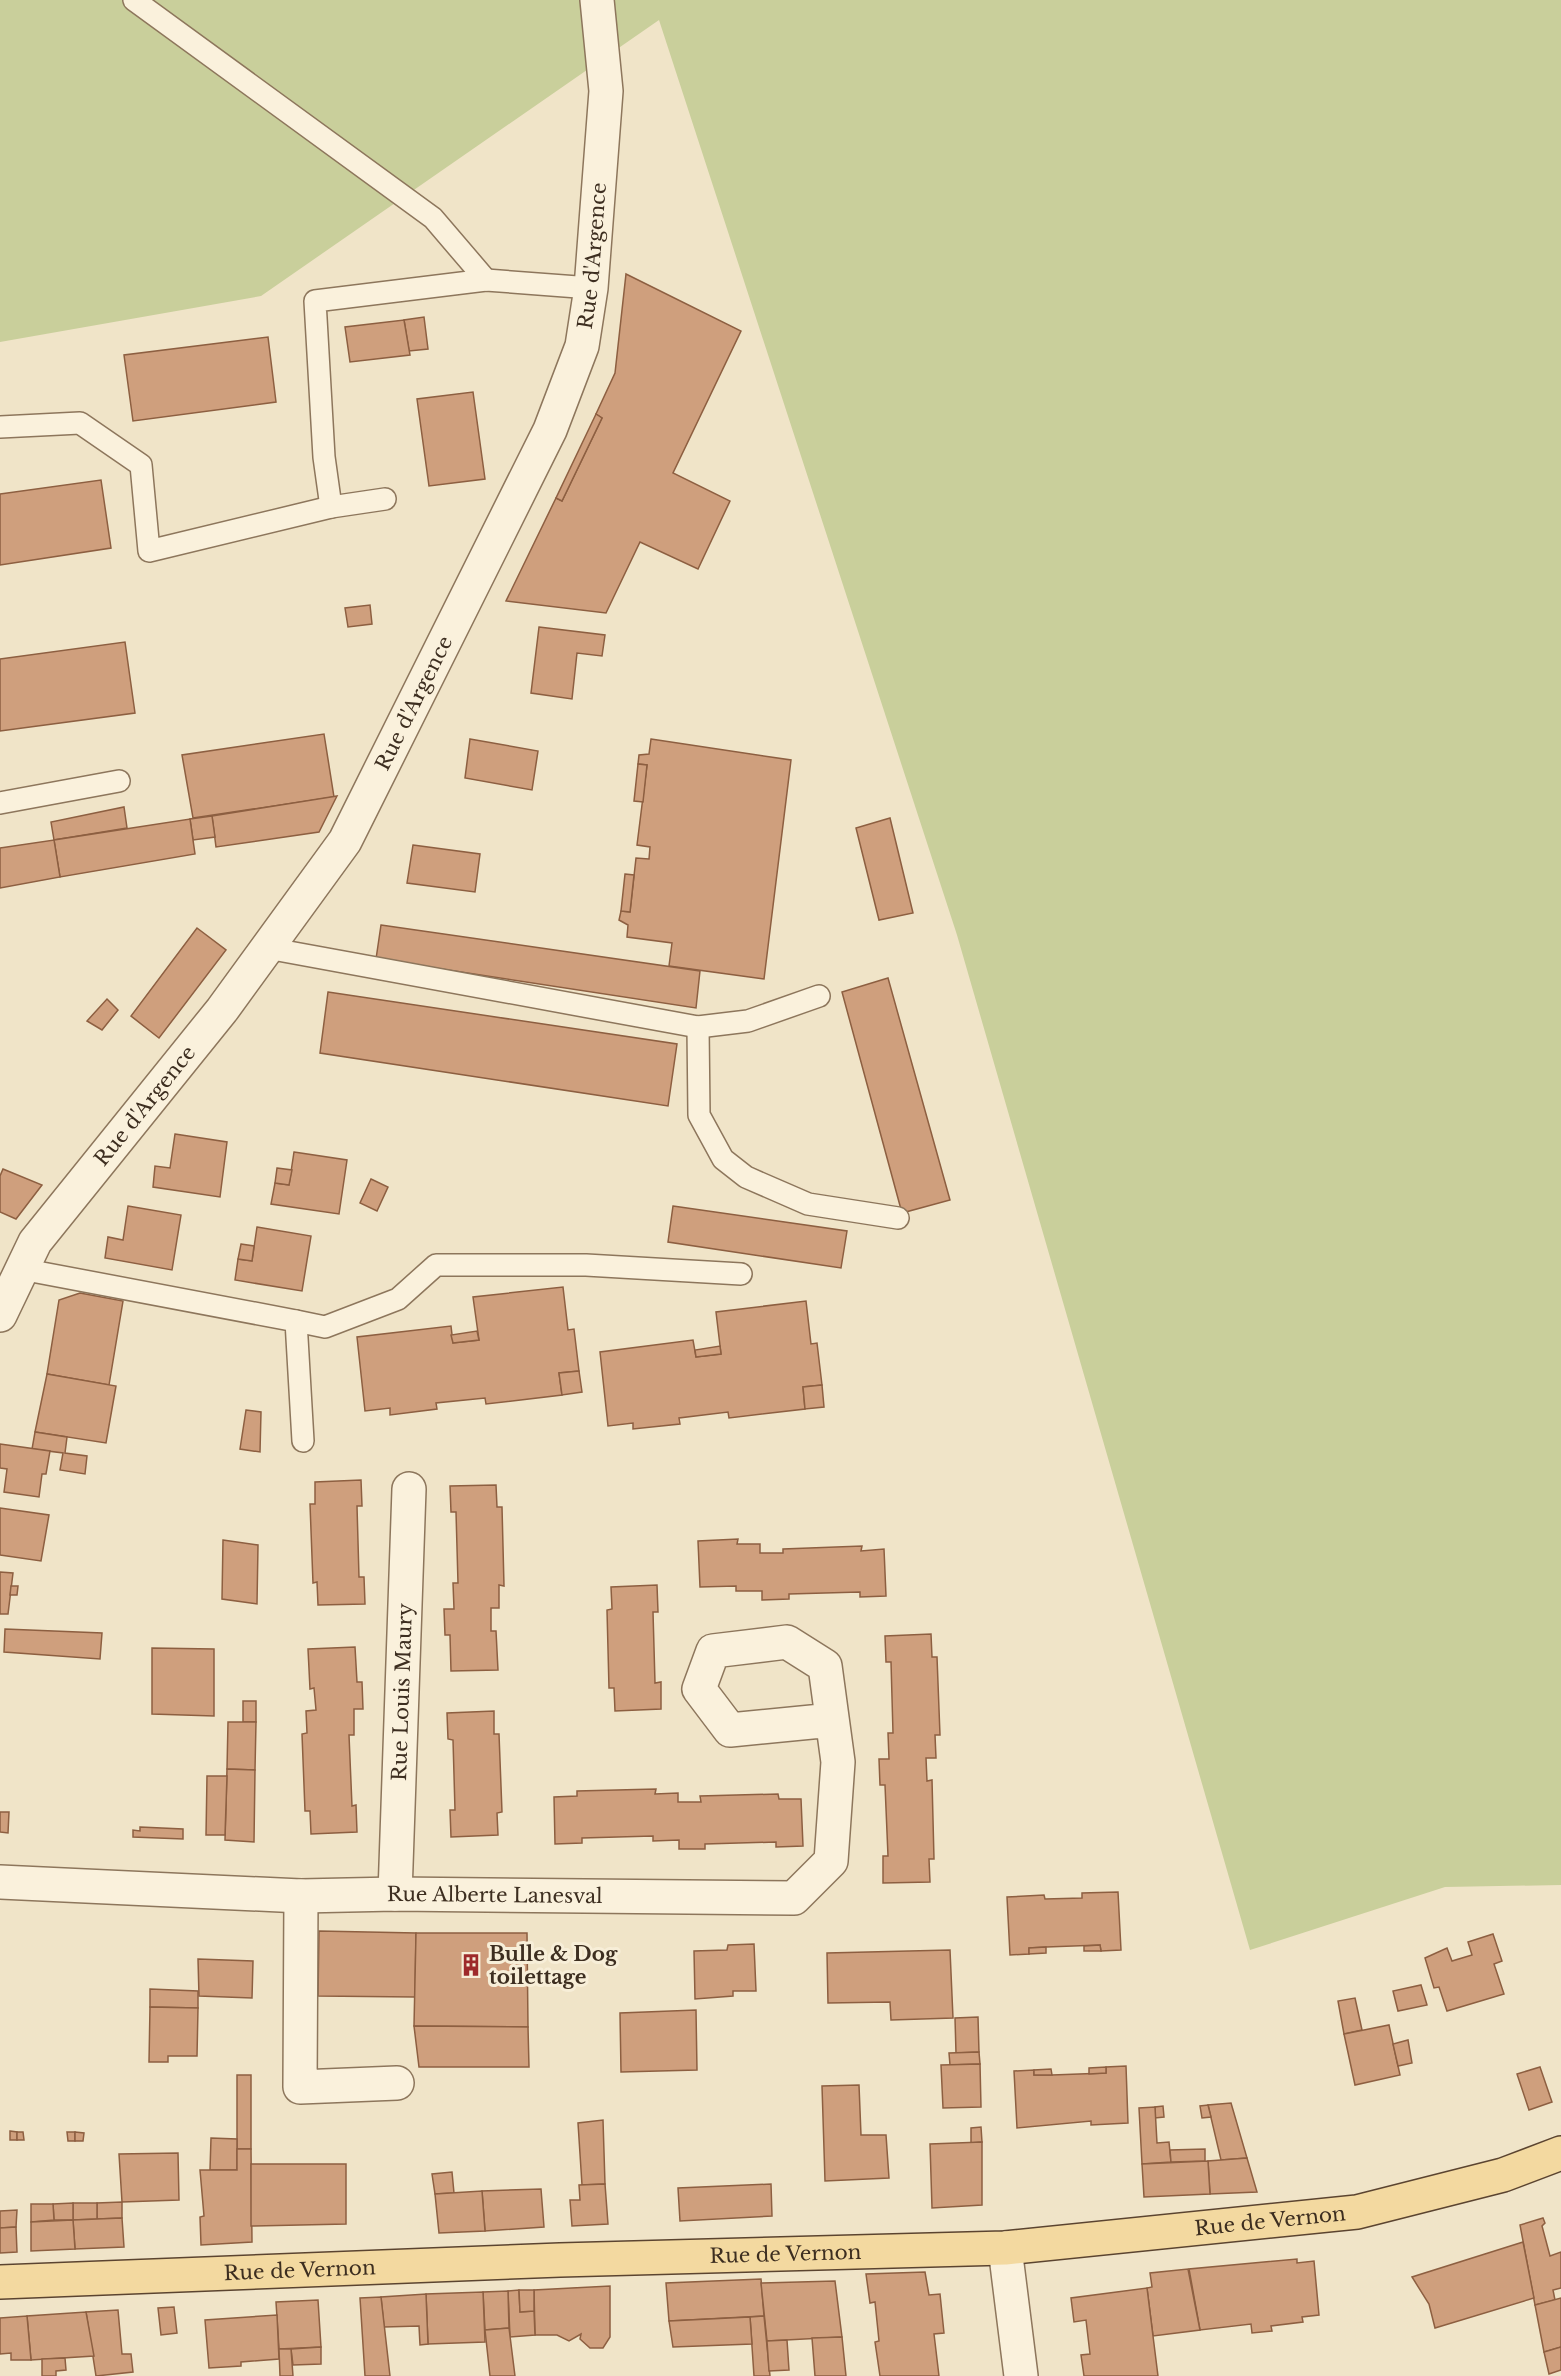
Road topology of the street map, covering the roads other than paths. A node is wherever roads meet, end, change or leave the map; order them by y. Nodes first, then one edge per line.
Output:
1 (134, 0) edge
2 (597, 0) edge
3 (486, 280) junction
4 (591, 288) junction
5 (0, 427) edge
6 (385, 499) dead end
7 (331, 507) junction
8 (119, 781) dead end
9 (0, 803) edge
10 (267, 948) junction
11 (819, 996) dead end
12 (698, 1027) junction
13 (898, 1218) dead end
14 (21, 1269) junction
15 (741, 1274) dead end
16 (0, 1315) edge
17 (296, 1321) junction
18 (303, 1441) dead end
19 (409, 1489) dead end
20 (832, 1720) dead end
21 (0, 1882) edge
22 (395, 1894) junction
23 (301, 1896) junction
24 (398, 2083) dead end
25 (1561, 2153) edge
26 (1005, 2248) junction
27 (0, 2282) edge
28 (1021, 2376) edge

1 - 3 lane
2 - 4 street, Rue d'Argence
3 - 4 lane
3 - 7 lane
4 - 10 street, Rue d'Argence
5 - 7 lane
6 - 7 lane
8 - 9 lane
10 - 12 lane
10 - 14 street, Rue d'Argence
11 - 12 lane
12 - 13 lane
14 - 16 street, Rue d'Argence
14 - 17 lane
15 - 17 lane
17 - 18 lane
19 - 22 street, Rue Louis Maury
20 - 22 street, Rue Alberte Lanesval
21 - 23 street, Rue Alberte Lanesval
22 - 23 street, Rue Alberte Lanesval
23 - 24 street
25 - 26 main road, Rue de Vernon
26 - 27 main road, Rue de Vernon
26 - 28 street

